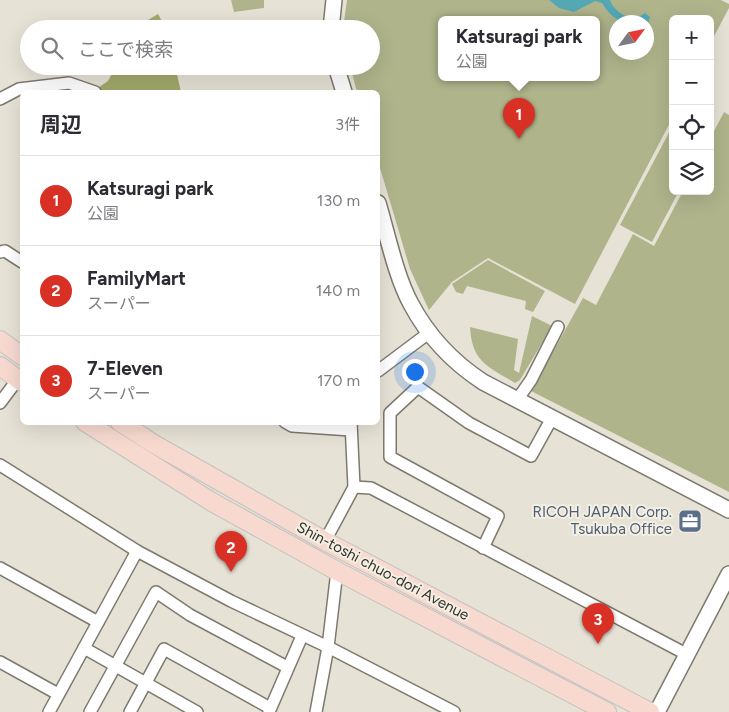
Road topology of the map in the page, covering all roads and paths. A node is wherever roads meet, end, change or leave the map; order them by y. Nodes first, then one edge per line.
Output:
1 (334, 0) edge
2 (332, 20) edge
3 (339, 75) edge
4 (89, 90) edge
5 (343, 90) edge
6 (0, 99) edge
7 (380, 209) edge
8 (0, 252) edge
9 (20, 261) edge
10 (558, 327) dead end
11 (430, 332) junction
12 (0, 340) edge
13 (20, 355) edge
14 (0, 366) edge
15 (380, 370) edge
16 (20, 380) edge
17 (517, 400) junction
18 (0, 403) edge
19 (552, 418) junction
20 (90, 425) edge
21 (125, 425) edge
22 (290, 425) edge
23 (351, 426) edge
24 (0, 465) edge
25 (354, 487) junction
26 (729, 510) edge
27 (325, 541) junction
28 (483, 548) junction
29 (137, 551) junction
30 (0, 568) edge
31 (337, 571) junction
32 (729, 574) edge
33 (98, 622) junction
34 (302, 636) junction
35 (328, 647) junction
36 (84, 648) junction
37 (688, 654) junction
38 (0, 662) edge
39 (115, 666) junction
40 (287, 667) junction
41 (146, 683) junction
42 (58, 694) junction
43 (270, 710) edge
44 (49, 712) edge
45 (90, 712) edge
46 (130, 712) edge
47 (197, 712) edge
48 (316, 712) edge
49 (454, 712) edge
50 (606, 712) edge
51 (650, 712) edge
52 (656, 712) edge

1 - 2 street
3 - 5 street
4 - 6 street
7 - 11 street
8 - 9 street
10 - 17 street
11 - 15 street
11 - 17 street
12 - 13 main road
14 - 16 main road
16 - 18 street
17 - 19 street
19 - 26 street
19 - 28 street
20 - 31 main road, Shin-toshi chuo-dori Avenue
21 - 27 main road, Shin-toshi chuo-dori Avenue
22 - 23 street
23 - 25 street
24 - 29 street
25 - 27 street
25 - 28 street
27 - 51 main road, Shin-toshi chuo-dori Avenue
28 - 37 street
29 - 33 street
29 - 34 street
30 - 33 street
31 - 35 street
31 - 50 main road, Shin-toshi chuo-dori Avenue
32 - 37 street
33 - 36 street
34 - 35 street
34 - 40 street
35 - 48 street
35 - 49 street
36 - 39 street
36 - 42 street
37 - 52 street
38 - 42 street
39 - 40 street
39 - 41 street
39 - 45 street
40 - 43 street
41 - 43 street
41 - 46 street
41 - 47 street
42 - 44 street

